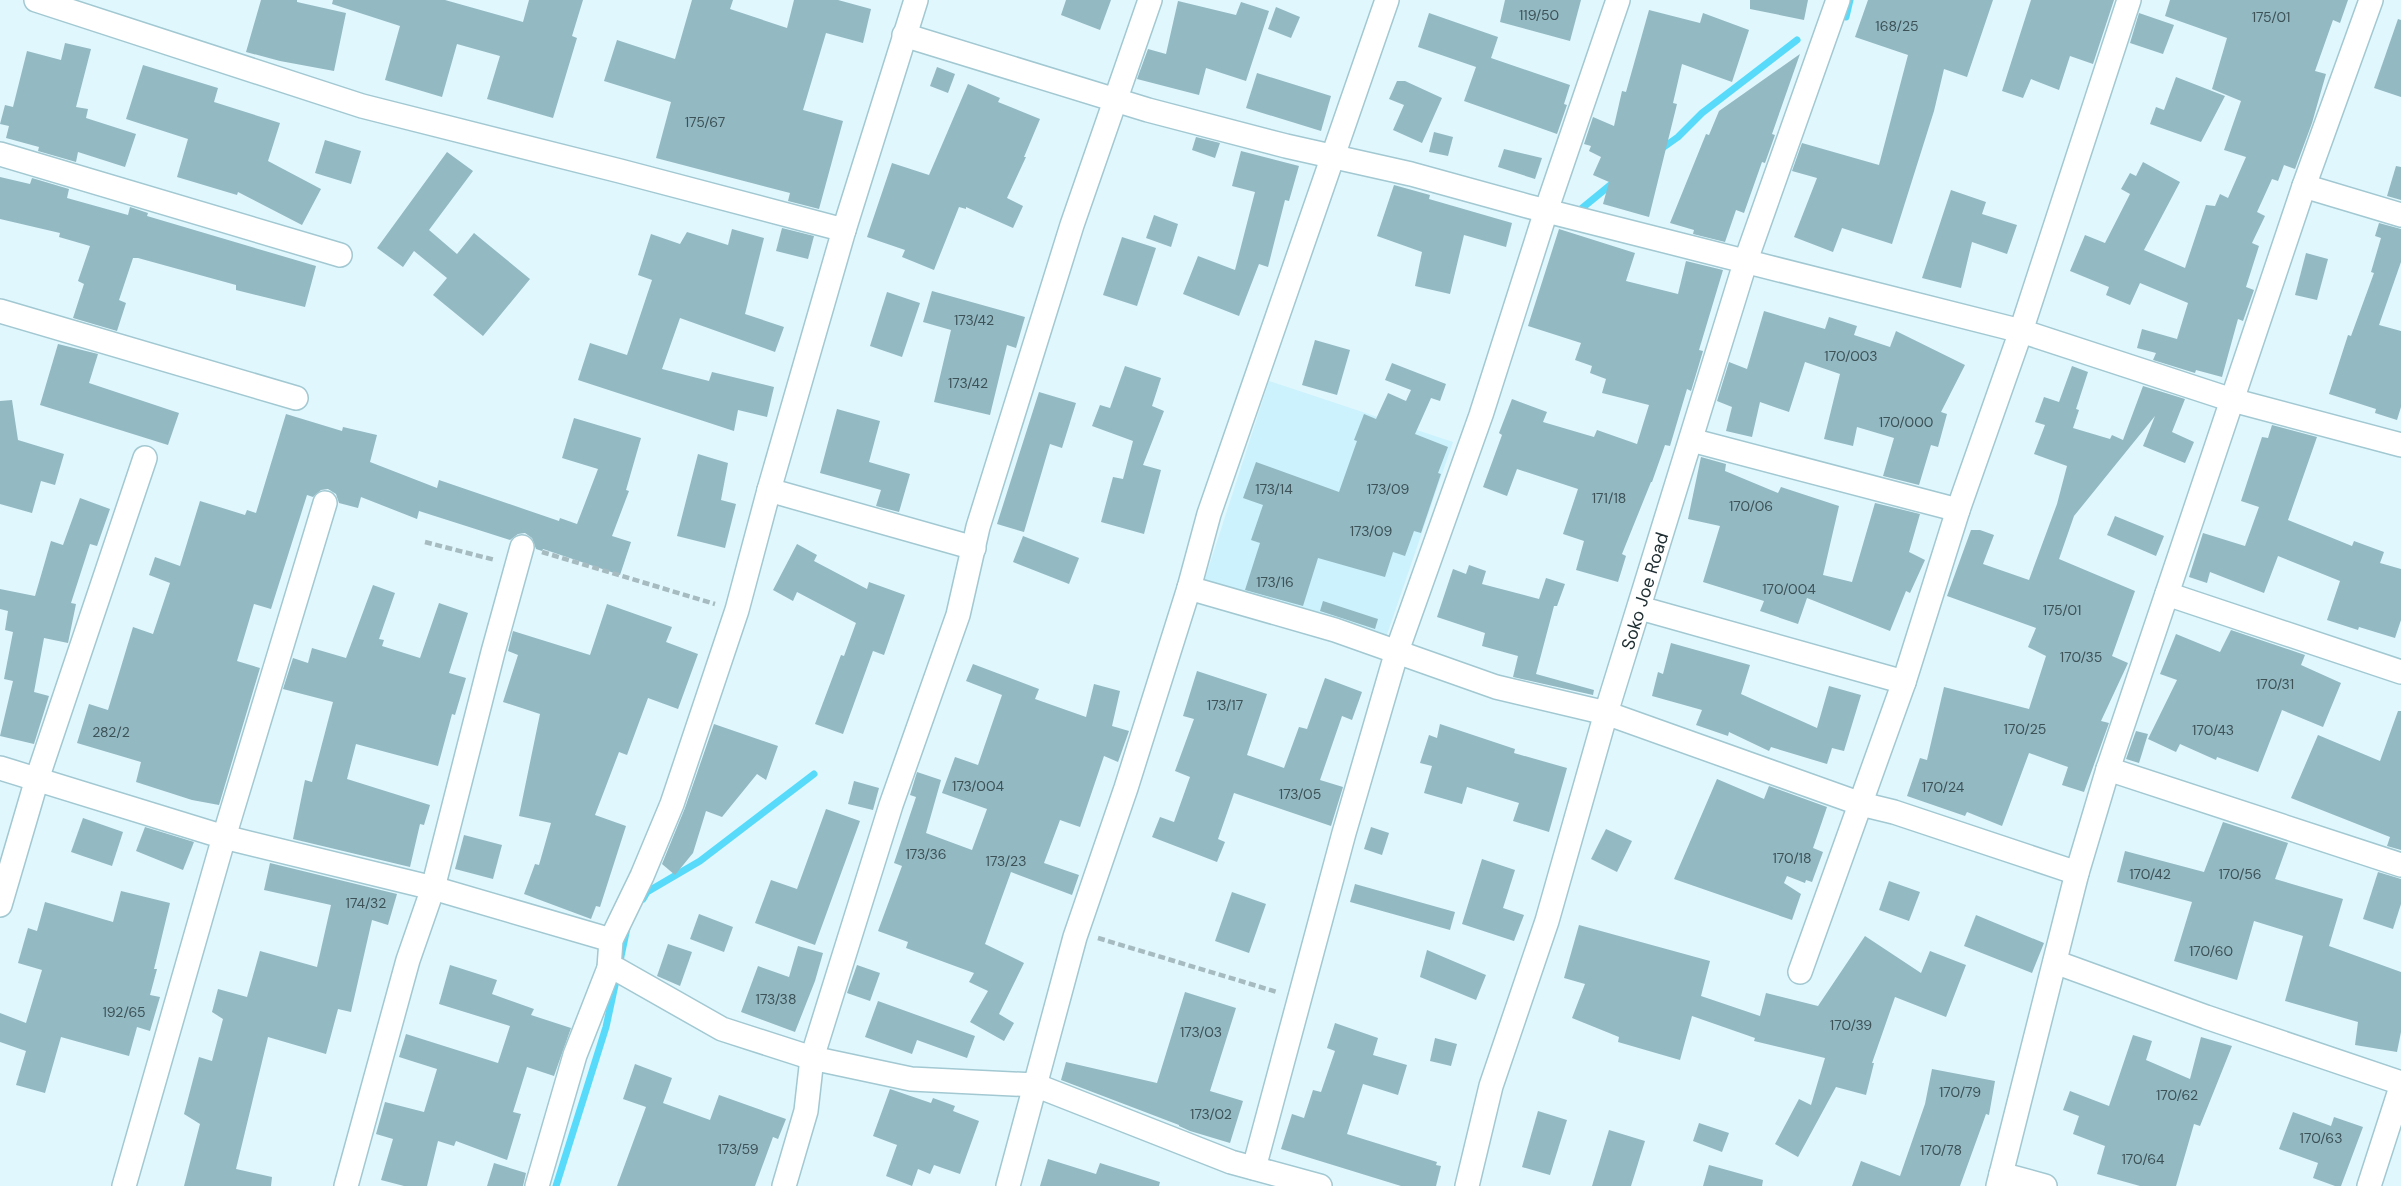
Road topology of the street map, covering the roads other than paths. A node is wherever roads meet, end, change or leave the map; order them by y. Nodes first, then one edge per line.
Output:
1 (36, 0) edge
2 (916, 0) edge
3 (1150, 0) edge
4 (1387, 0) edge
5 (1618, 0) edge
6 (1838, 0) edge
7 (2129, 0) edge
8 (2371, 0) edge
9 (904, 35) junction
10 (1115, 99) junction
11 (0, 155) edge
12 (1331, 157) junction
13 (2304, 186) junction
14 (1546, 211) junction
15 (2401, 215) edge
16 (844, 230) junction
17 (340, 256) dead end
18 (1746, 260) junction
19 (0, 311) edge
20 (2021, 331) junction
21 (296, 398) dead end
22 (2232, 400) junction
23 (1691, 440) junction
24 (2401, 445) edge
25 (145, 458) dead end
26 (769, 490) junction
27 (325, 503) dead end
28 (1958, 510) junction
29 (522, 547) road end
30 (974, 548) junction
31 (1189, 588) junction
32 (2167, 594) junction
33 (1640, 608) junction
34 (1397, 651) junction
35 (2401, 672) edge
36 (1904, 682) junction
37 (1606, 713) junction
38 (0, 768) edge
39 (2108, 769) junction
40 (37, 779) junction
41 (1861, 804) junction
42 (224, 837) junction
43 (2401, 865) edge
44 (2077, 873) junction
45 (433, 888) junction
46 (0, 905) edge
47 (611, 940) junction
48 (2055, 962) junction
49 (609, 968) junction
50 (1800, 972) dead end
51 (812, 1058) junction
52 (1035, 1085) junction
53 (2401, 1085) edge
54 (1254, 1168) junction
55 (1999, 1180) edge
56 (1296, 1182) edge
57 (124, 1186) edge
58 (346, 1186) edge
59 (537, 1186) edge
60 (784, 1186) edge
61 (1008, 1186) edge
62 (1320, 1186) edge
63 (1467, 1186) edge
64 (2045, 1186) edge
65 (2369, 1186) edge

1 - 16 street
2 - 9 street
3 - 10 street
4 - 12 street
5 - 14 street
6 - 18 street, Soko Joe Road
7 - 20 street
8 - 13 street
9 - 10 street
9 - 16 street
10 - 12 street
10 - 30 street
11 - 17 street
12 - 14 street
12 - 31 street
13 - 15 street
13 - 22 street
14 - 18 street
14 - 34 street
16 - 26 street
18 - 20 street
18 - 23 street, Soko Joe Road
19 - 21 street
20 - 22 street
20 - 28 street
22 - 24 street
22 - 32 street
23 - 28 street
23 - 33 street, Soko Joe Road
25 - 40 street
26 - 30 street
26 - 47 street
27 - 42 street
28 - 36 street
29 - 45 street
30 - 51 street
31 - 34 street
31 - 52 street
32 - 35 street
32 - 39 street
33 - 36 street
33 - 37 street, Soko Joe Road
34 - 37 street
34 - 54 street
36 - 41 street
37 - 41 street
37 - 63 street, Soko Joe Road
38 - 40 street
39 - 43 street
39 - 44 street
40 - 42 street
40 - 46 street
41 - 44 street
41 - 50 street
42 - 45 street
42 - 57 street
44 - 48 street
45 - 47 street
45 - 58 street
47 - 49 street
48 - 53 street
48 - 55 street
49 - 51 street
49 - 59 street
51 - 52 street
51 - 60 street
52 - 54 street
52 - 61 street
53 - 65 street
54 - 56 street
55 - 64 street
56 - 62 street

